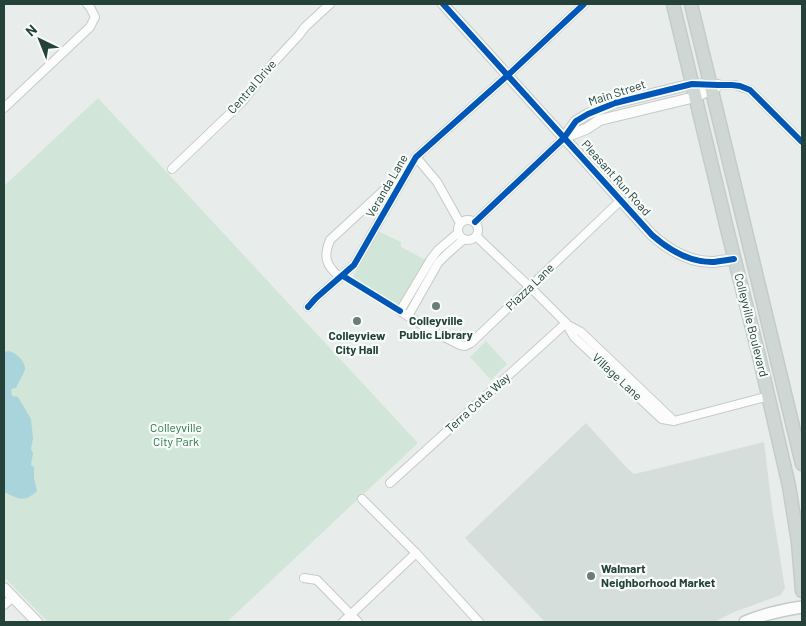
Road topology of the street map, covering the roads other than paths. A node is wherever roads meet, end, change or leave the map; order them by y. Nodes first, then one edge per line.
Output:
1 (87, 4) edge
2 (330, 4) edge
3 (443, 4) edge
4 (584, 4) edge
5 (673, 4) edge
6 (691, 4) edge
7 (508, 75) junction
8 (692, 84) junction
9 (713, 87) junction
10 (695, 97) junction
11 (4, 108) edge
12 (564, 138) junction
13 (802, 142) edge
14 (416, 157) junction
15 (172, 169) dead end
16 (621, 200) junction
17 (475, 222) junction
18 (460, 223) junction
19 (461, 236) junction
20 (476, 236) junction
21 (734, 259) junction
22 (340, 277) junction
23 (530, 287) junction
24 (308, 308) dead end
25 (408, 316) junction
26 (566, 324) junction
27 (769, 396) junction
28 (802, 464) edge
29 (390, 483) dead end
30 (362, 499) dead end
31 (416, 553) junction
32 (304, 578) dead end
33 (4, 588) edge
34 (802, 591) edge
35 (13, 597) junction
36 (4, 605) edge
37 (802, 607) edge
38 (351, 616) junction
39 (37, 622) edge
40 (343, 622) edge
41 (358, 622) edge
42 (479, 622) edge
43 (745, 622) edge

1 - 11 street
2 - 15 street, Central Drive
3 - 7 street, Pleasant Run Road
4 - 7 street, Veranda Lane
5 - 8 main road, Colleyville Boulevard
6 - 9 main road, Colleyville Boulevard
7 - 12 street, Pleasant Run Road
7 - 14 street, Veranda Lane
8 - 9 street, Main Street
8 - 10 main road, Colleyville Boulevard
8 - 12 street, Main Street
9 - 10 street, Main Street
9 - 13 street
9 - 28 main road, Colleyville Boulevard
10 - 12 street, Main Street
10 - 21 main road, Colleyville Boulevard
12 - 16 street, Pleasant Run Road
12 - 17 street, Main Street
14 - 18 street
14 - 22 street, Veranda Lane
14 - 22 street
16 - 21 street, Pleasant Run Road
16 - 23 street, Piazza Lane
17 - 18 street
17 - 20 street
18 - 19 street
19 - 20 street
19 - 25 street
19 - 25 street
20 - 23 street, Village Lane
21 - 27 main road, Colleyville Boulevard
22 - 24 street, Veranda Lane
23 - 25 street, Piazza Lane
23 - 26 street, Village Lane
26 - 27 street, Village Lane
26 - 29 street, Terra Cotta Way
27 - 34 main road, Colleyville Boulevard
30 - 31 street
31 - 38 street
31 - 42 street
32 - 38 street
33 - 35 street
35 - 36 street
35 - 39 street
37 - 43 main road
38 - 40 street
38 - 41 street

